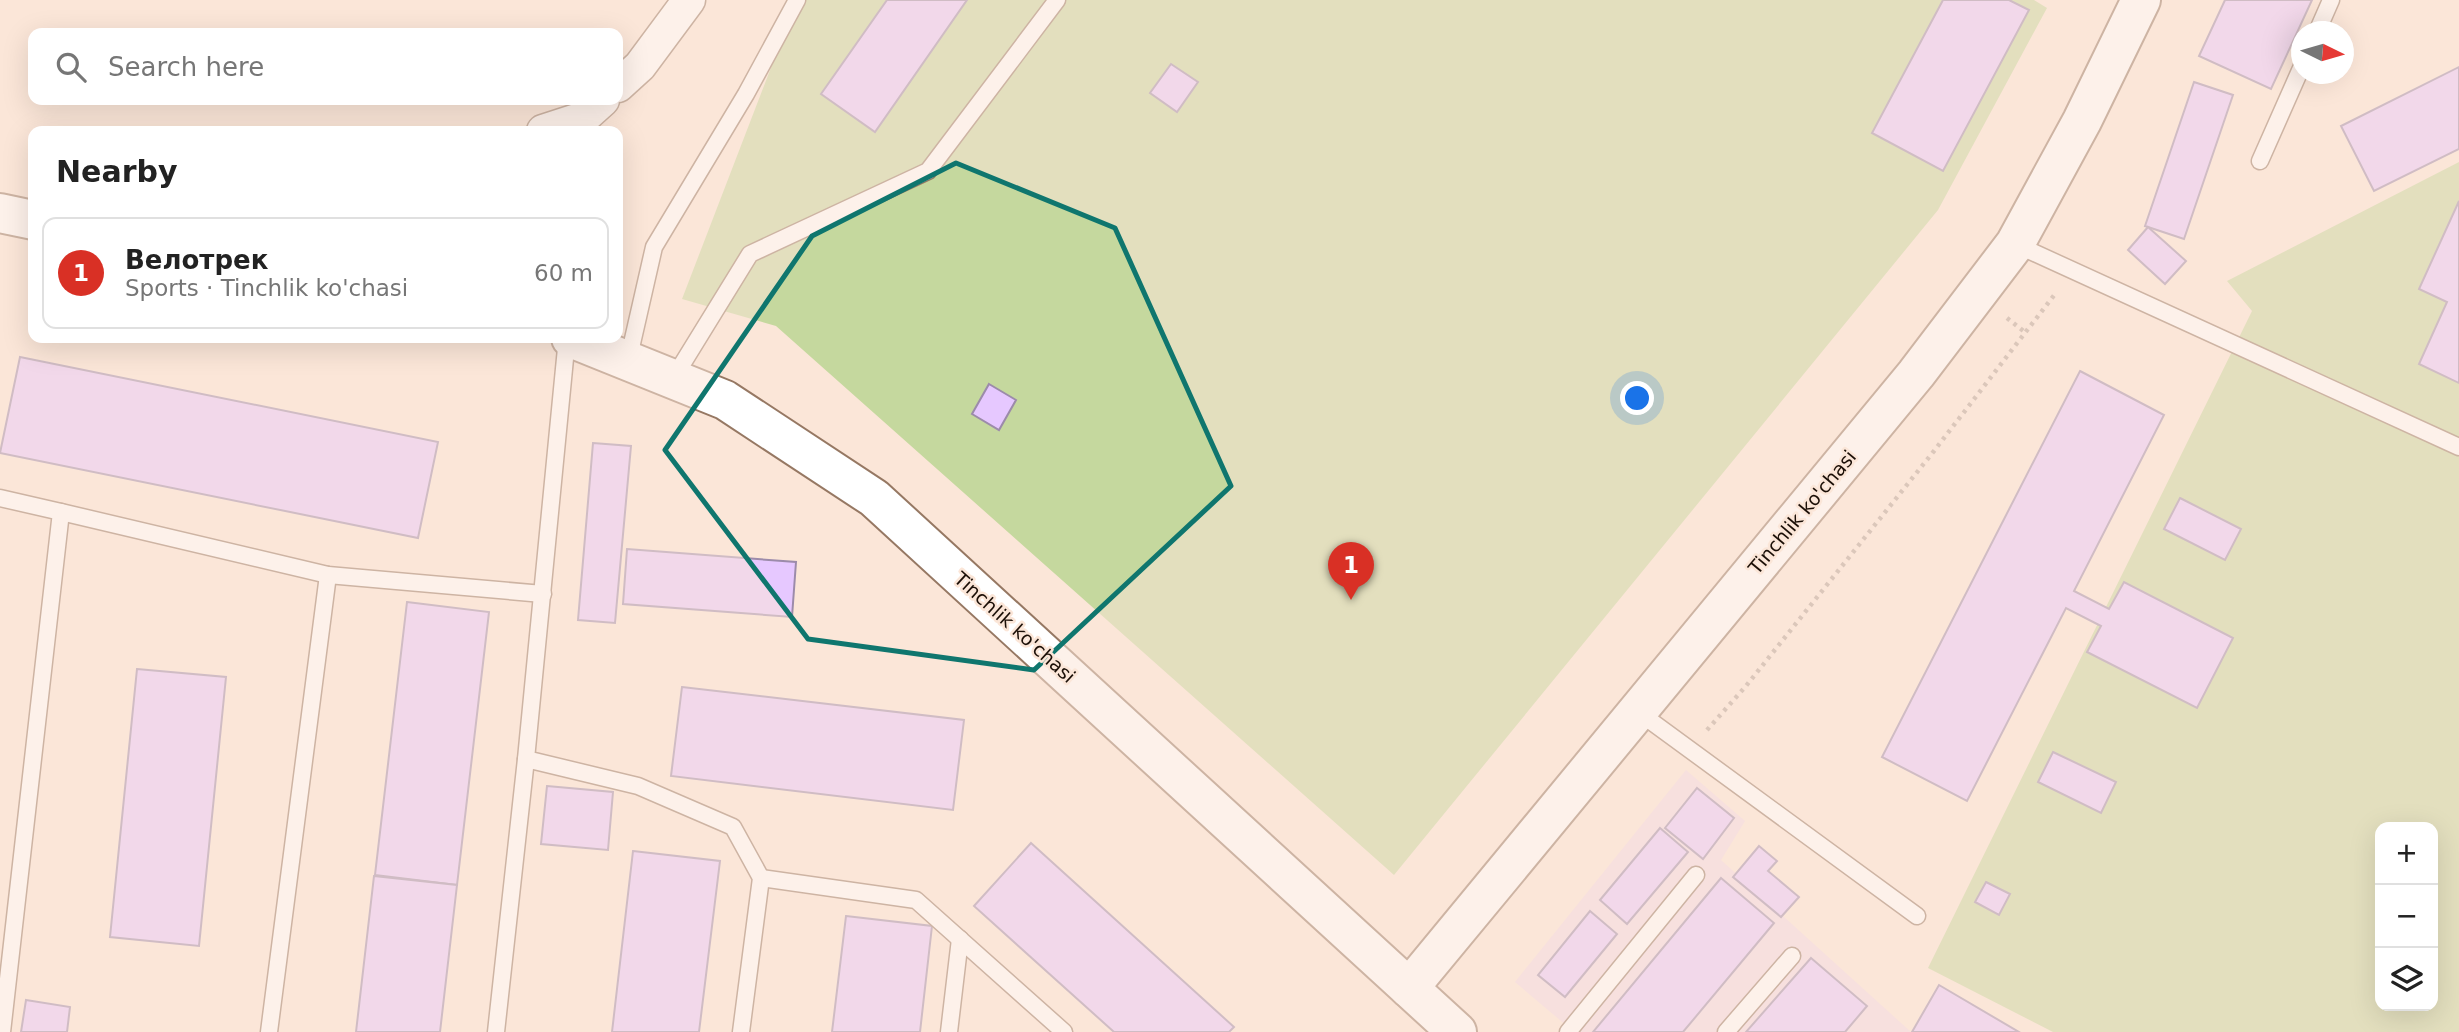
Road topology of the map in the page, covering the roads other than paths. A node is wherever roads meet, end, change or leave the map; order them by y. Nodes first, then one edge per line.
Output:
1 (689, 0) edge
2 (797, 0) edge
3 (1057, 0) edge
4 (2141, 0) edge
5 (2331, 0) edge
6 (2322, 21) edge
7 (623, 81) edge
8 (2293, 84) edge
9 (597, 105) edge
10 (558, 126) edge
11 (2260, 160) dead end
12 (0, 213) edge
13 (28, 219) edge
14 (2015, 244) junction
15 (568, 343) edge
16 (582, 343) edge
17 (628, 361) junction
18 (673, 379) junction
19 (2459, 447) edge
20 (0, 498) edge
21 (61, 512) junction
22 (328, 575) junction
23 (543, 594) junction
24 (1637, 711) junction
25 (526, 759) junction
26 (1696, 874) dead end
27 (761, 878) junction
28 (1917, 916) dead end
29 (960, 939) junction
30 (1791, 956) dead end
31 (1409, 988) junction
32 (2, 1032) edge
33 (269, 1032) edge
34 (496, 1032) edge
35 (741, 1032) edge
36 (949, 1032) edge
37 (1064, 1032) edge
38 (1457, 1032) edge
39 (1568, 1032) edge
40 (1726, 1032) edge

1 - 7 street
2 - 17 lane
3 - 18 lane
4 - 14 street, Tinchlik ko'chasi
5 - 6 lane
8 - 11 lane
9 - 10 street
12 - 13 street
14 - 19 lane
14 - 24 street, Tinchlik ko'chasi
15 - 23 lane
16 - 17 street, Tinchlik ko'chasi
17 - 18 street, Tinchlik ko'chasi
18 - 31 street, Tinchlik ko'chasi
20 - 21 lane
21 - 22 lane
21 - 32 lane
22 - 23 lane
22 - 33 lane
23 - 25 lane
24 - 28 lane
24 - 31 street, Tinchlik ko'chasi
25 - 27 lane
25 - 34 lane
26 - 39 lane
27 - 29 lane
27 - 35 lane
29 - 36 lane
29 - 37 lane
30 - 40 lane
31 - 38 street, Tinchlik ko'chasi

